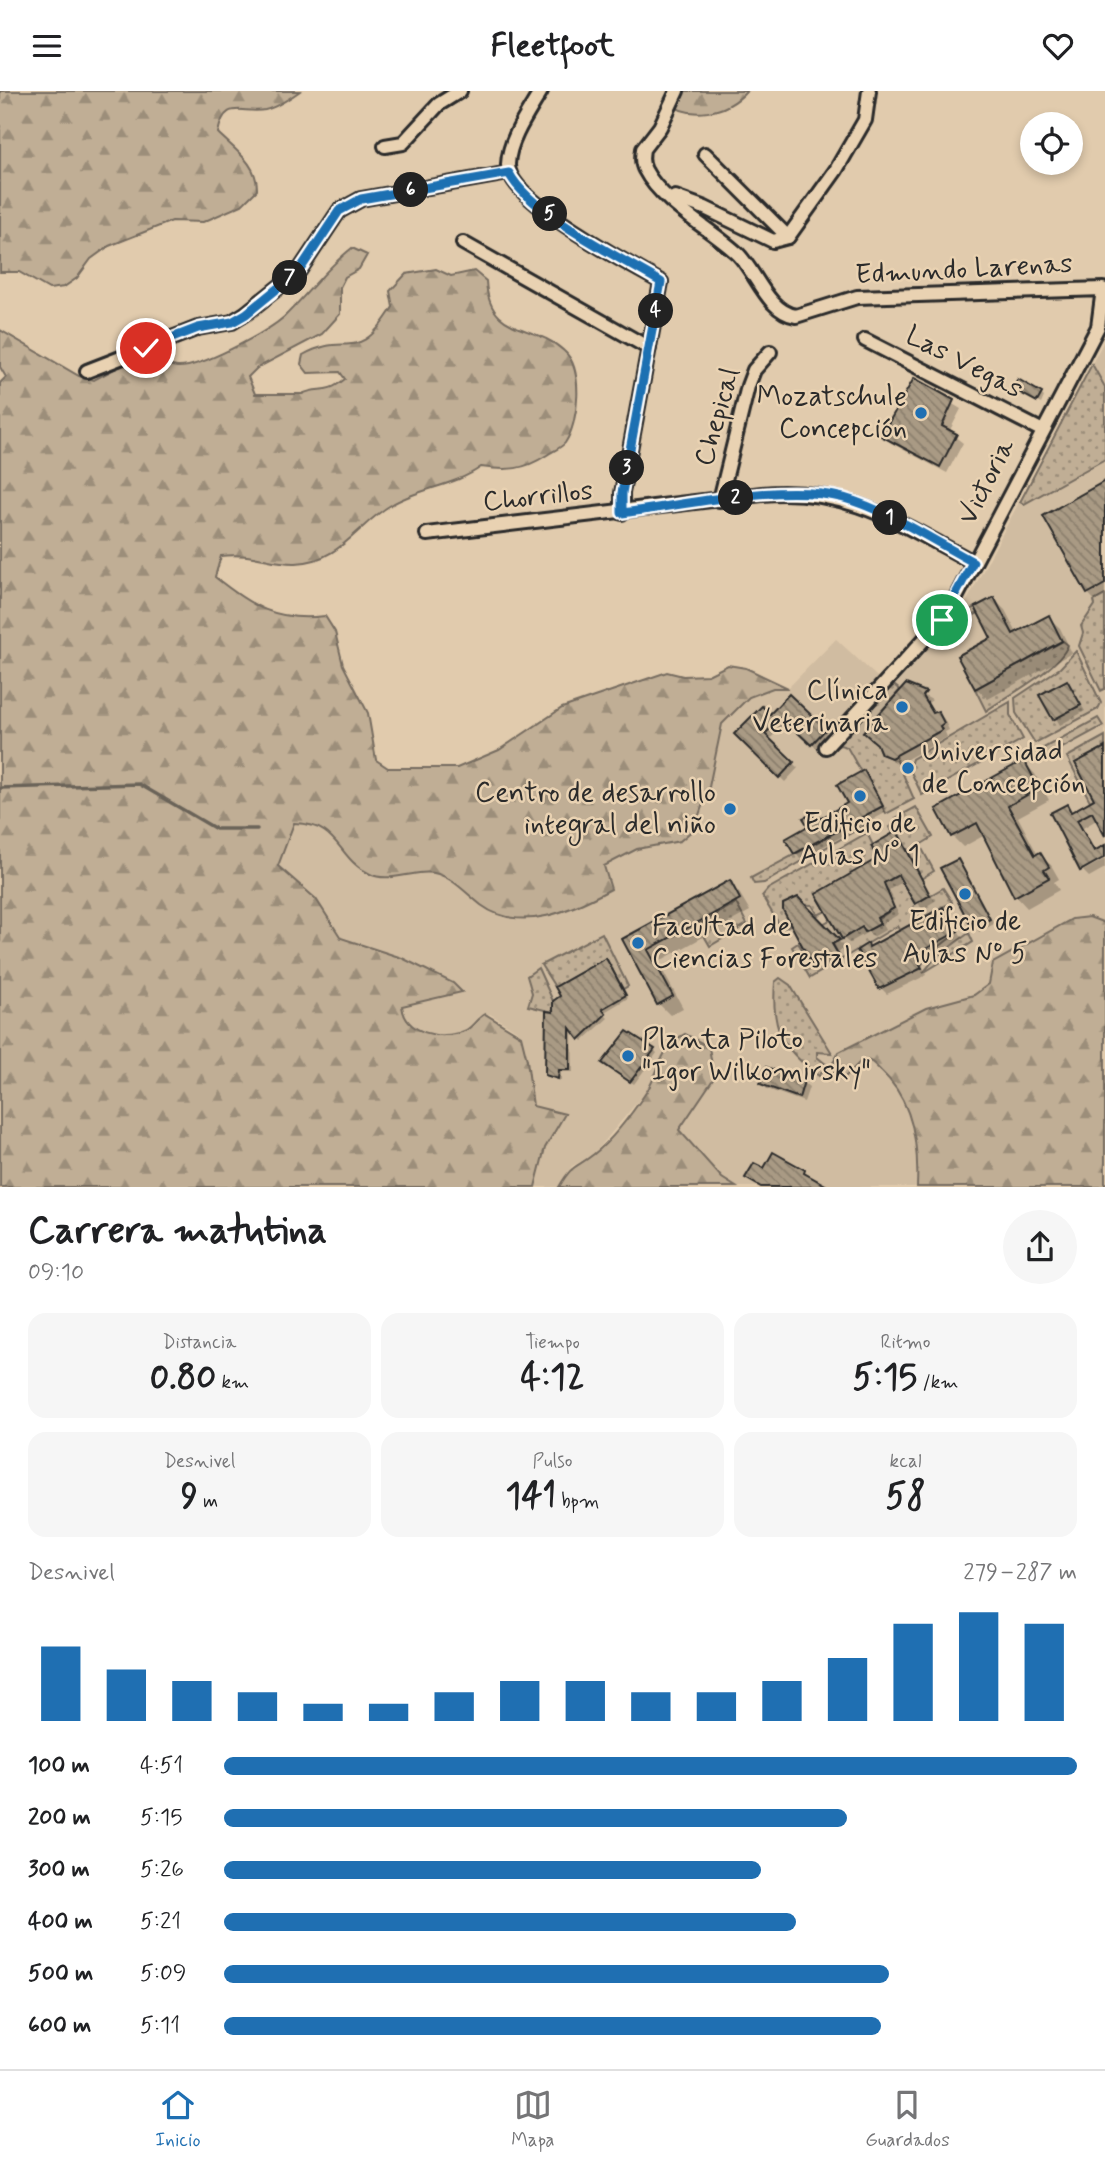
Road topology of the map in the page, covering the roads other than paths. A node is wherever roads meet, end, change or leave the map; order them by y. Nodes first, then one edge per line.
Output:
1 (460, 91) edge
2 (541, 91) edge
3 (677, 91) edge
4 (869, 91) edge
5 (386, 146) dead end
6 (705, 154) dead end
7 (509, 173) junction
8 (667, 195) junction
9 (788, 237) junction
10 (463, 243) dead end
11 (1104, 288) edge
12 (1101, 324) edge
13 (866, 340) dead end
14 (649, 348) junction
15 (770, 352) dead end
16 (87, 371) dead end
17 (1041, 430) junction
18 (720, 501) junction
19 (622, 513) junction
20 (427, 534) dead end
21 (973, 562) junction
22 (826, 747) dead end

1 - 5 street
2 - 7 street
3 - 8 street, Edmundo Larenas
4 - 9 street
6 - 9 street
7 - 14 street
7 - 16 street
8 - 9 street
8 - 11 street, Edmundo Larenas
10 - 14 street
11 - 12 street, Victoria
12 - 17 street, Victoria
13 - 17 street, Las Vegas
14 - 19 street
15 - 18 street, Chepical
17 - 21 street, Victoria
18 - 19 street, Chorrillos
18 - 21 street, Chorrillos
19 - 20 street, Chorrillos
21 - 22 street, Victoria

